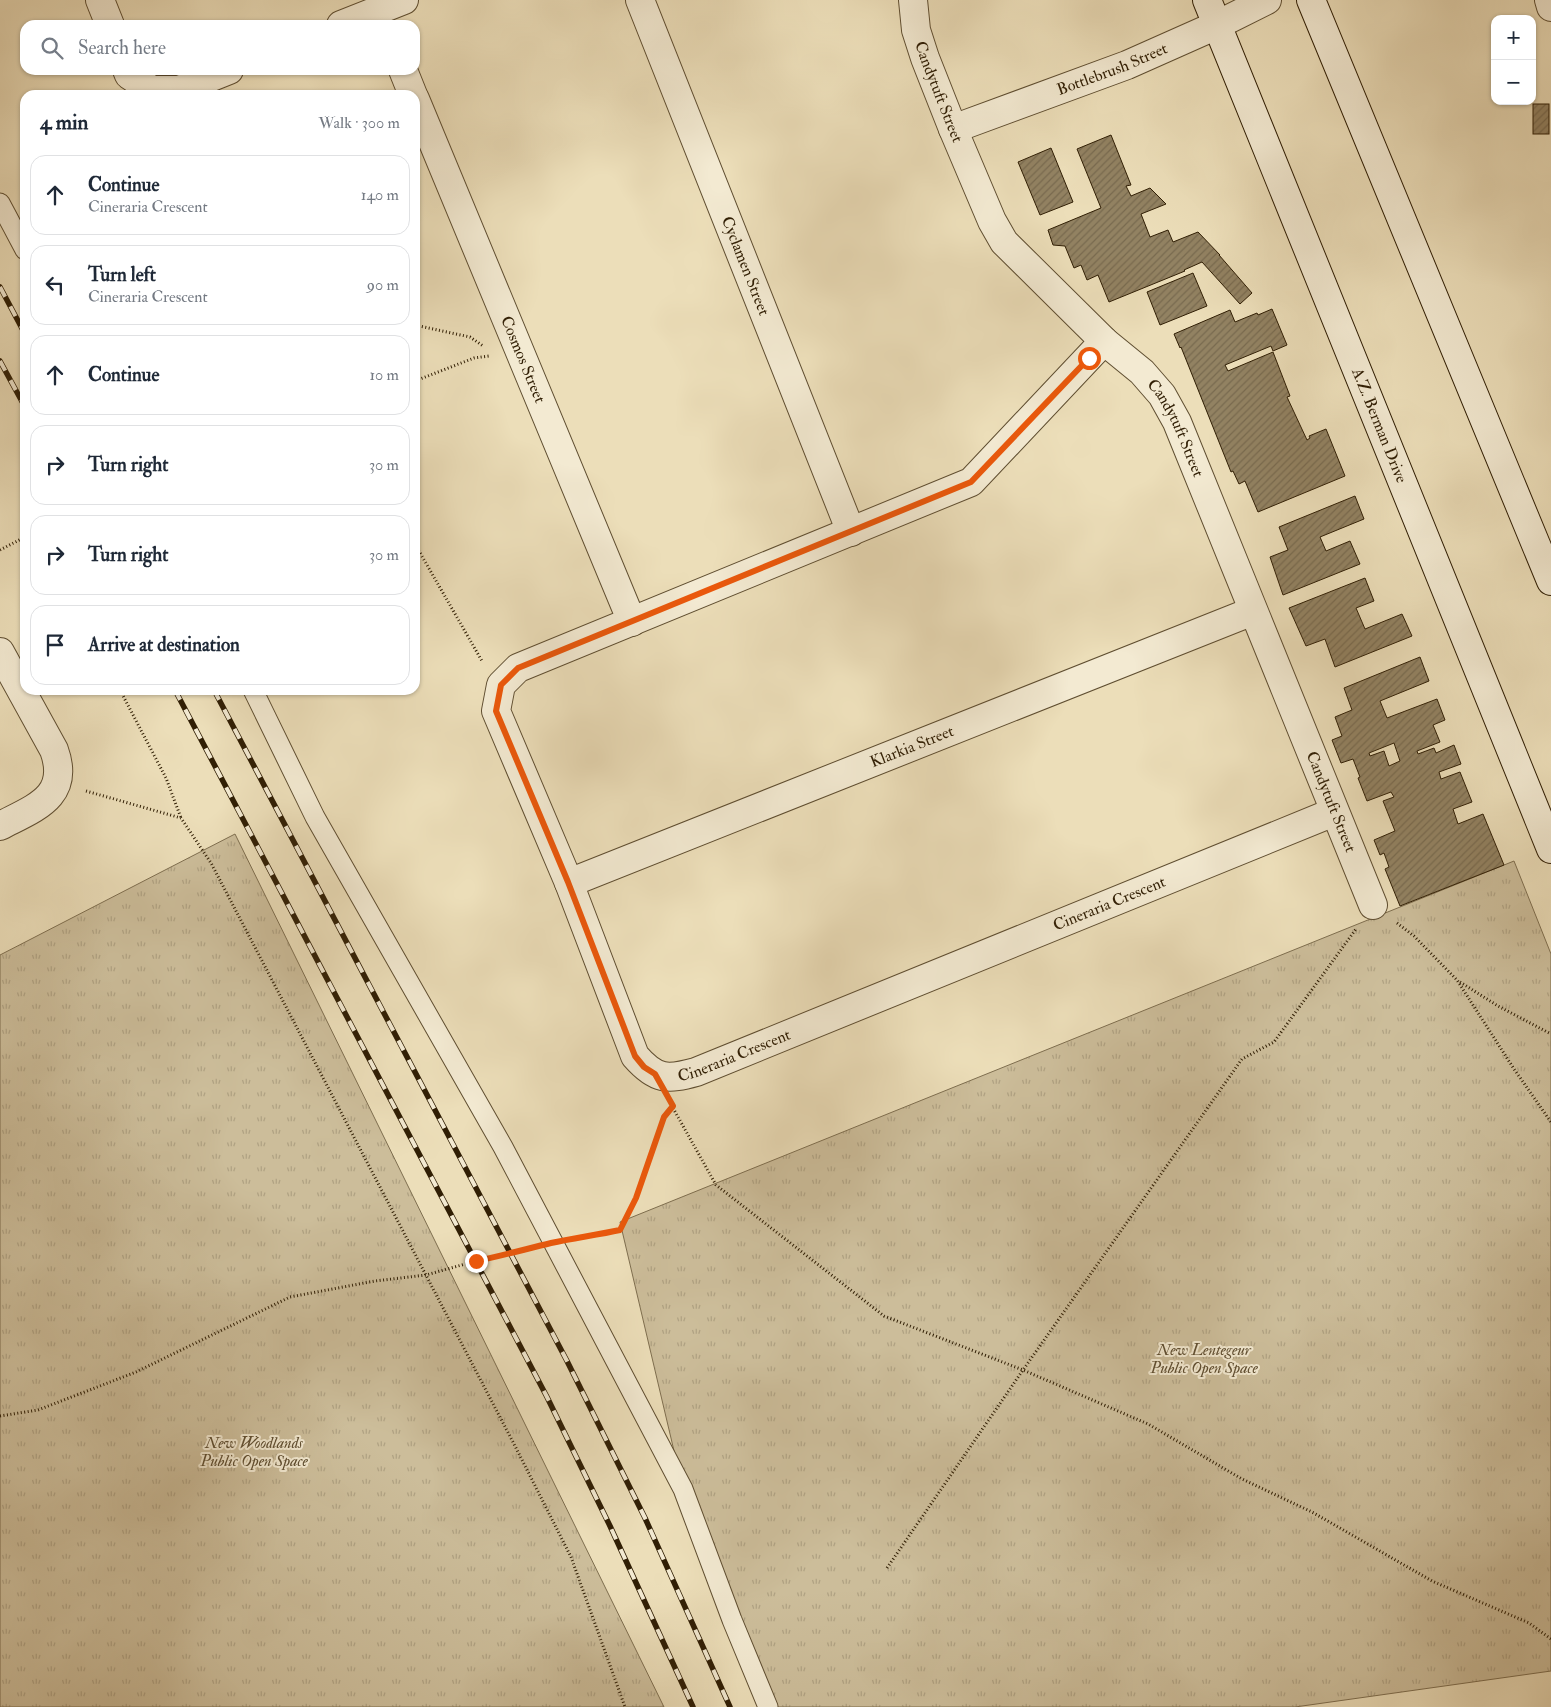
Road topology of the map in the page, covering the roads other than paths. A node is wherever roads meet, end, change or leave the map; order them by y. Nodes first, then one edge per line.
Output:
1 (100, 0) edge
2 (404, 0) edge
3 (640, 0) edge
4 (913, 0) edge
5 (1207, 0) edge
6 (1266, 0) edge
7 (1312, 0) edge
8 (1548, 0) edge
9 (1551, 7) edge
10 (381, 18) edge
11 (108, 20) edge
12 (1217, 25) junction
13 (129, 75) edge
14 (216, 75) edge
15 (405, 75) edge
16 (152, 90) edge
17 (152, 90) edge
18 (179, 90) edge
19 (179, 90) edge
20 (411, 90) edge
21 (420, 113) edge
22 (953, 129) junction
23 (0, 203) edge
24 (20, 241) edge
25 (1104, 341) junction
26 (851, 532) junction
27 (1551, 581) edge
28 (1253, 610) junction
29 (632, 622) junction
30 (0, 652) edge
31 (20, 688) edge
32 (24, 695) edge
33 (255, 695) edge
34 (1334, 812) junction
35 (0, 826) edge
36 (1551, 849) edge
37 (568, 882) junction
38 (1373, 905) road end
39 (768, 1707) edge

1 - 11 street
2 - 10 street
3 - 26 street, Cyclamen Street
4 - 22 street, Candytuft Street
5 - 12 street, A.Z. Berman Drive
6 - 12 street, Bottlebrush Street
7 - 27 street
8 - 9 street
12 - 22 street, Bottlebrush Street
12 - 36 street, A.Z. Berman Drive
13 - 16 street
14 - 19 street
15 - 20 street
17 - 18 street
21 - 29 street, Cosmos Street
22 - 25 street, Candytuft Street
23 - 24 lane
25 - 26 street
25 - 28 street, Candytuft Street
26 - 29 street
28 - 34 street, Candytuft Street
28 - 37 street, Klarkia Street
29 - 37 street, Cineraria Crescent
30 - 31 street
32 - 35 street
33 - 39 lane
34 - 37 street, Cineraria Crescent
34 - 38 street, Candytuft Street

